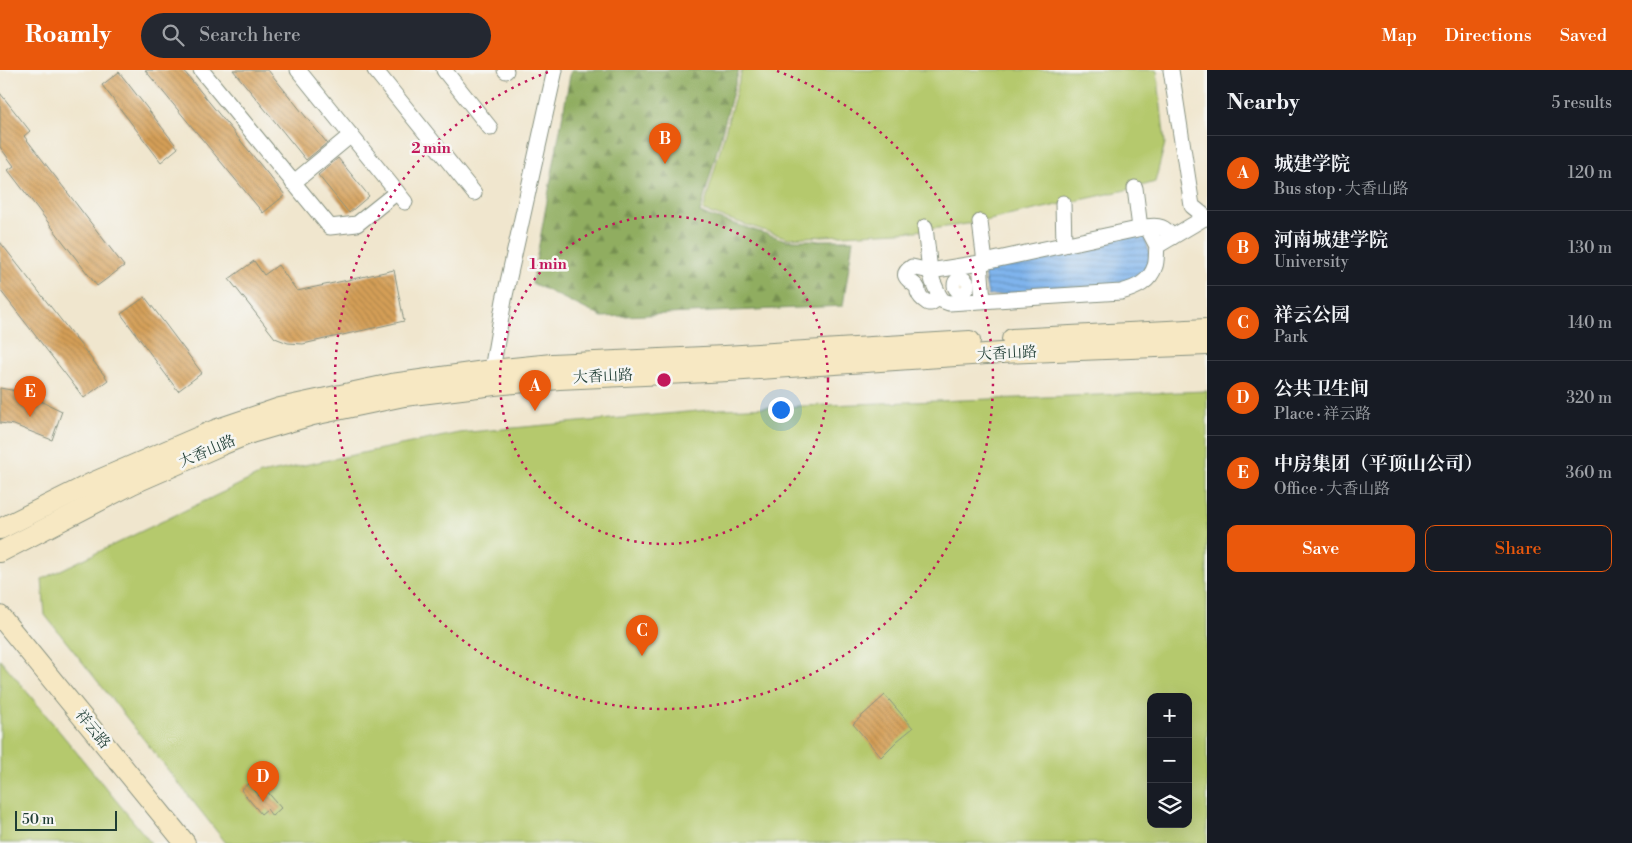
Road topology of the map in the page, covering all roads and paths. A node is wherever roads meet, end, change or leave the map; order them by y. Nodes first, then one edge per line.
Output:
1 (298, 70) edge
2 (375, 70) edge
3 (444, 70) edge
4 (556, 70) edge
5 (1171, 70) edge
6 (209, 73) edge
7 (490, 128) dead end
8 (350, 135) junction
9 (293, 183) junction
10 (1134, 188) dead end
11 (474, 193) dead end
12 (1063, 204) dead end
13 (1206, 218) edge
14 (980, 222) dead end
15 (926, 227) dead end
16 (1143, 227) junction
17 (1172, 237) junction
18 (1064, 245) junction
19 (1157, 246) junction
20 (982, 262) junction
21 (930, 271) junction
22 (963, 284) junction
23 (938, 293) junction
24 (983, 300) junction
25 (1207, 329) edge
26 (1207, 344) edge
27 (493, 377) junction
28 (0, 529) edge
29 (0, 552) edge
30 (0, 616) edge
31 (186, 843) edge

1 - 8 street
2 - 11 street
3 - 7 street
4 - 27 street
5 - 13 street
6 - 9 street
8 - 9 street
8 - 9 street
10 - 16 street
12 - 18 street
13 - 17 street
14 - 20 street
15 - 21 street
16 - 17 street
16 - 18 street
16 - 19 street
17 - 19 street
18 - 20 street
19 - 24 street
20 - 22 street
20 - 22 street
21 - 22 street
21 - 23 street
21 - 23 street
22 - 23 street
22 - 24 street
22 - 24 street
25 - 27 main road, 大香山路
26 - 27 main road, 大香山路
27 - 28 main road, 大香山路
27 - 29 main road, 大香山路
30 - 31 main road, 祥云路

